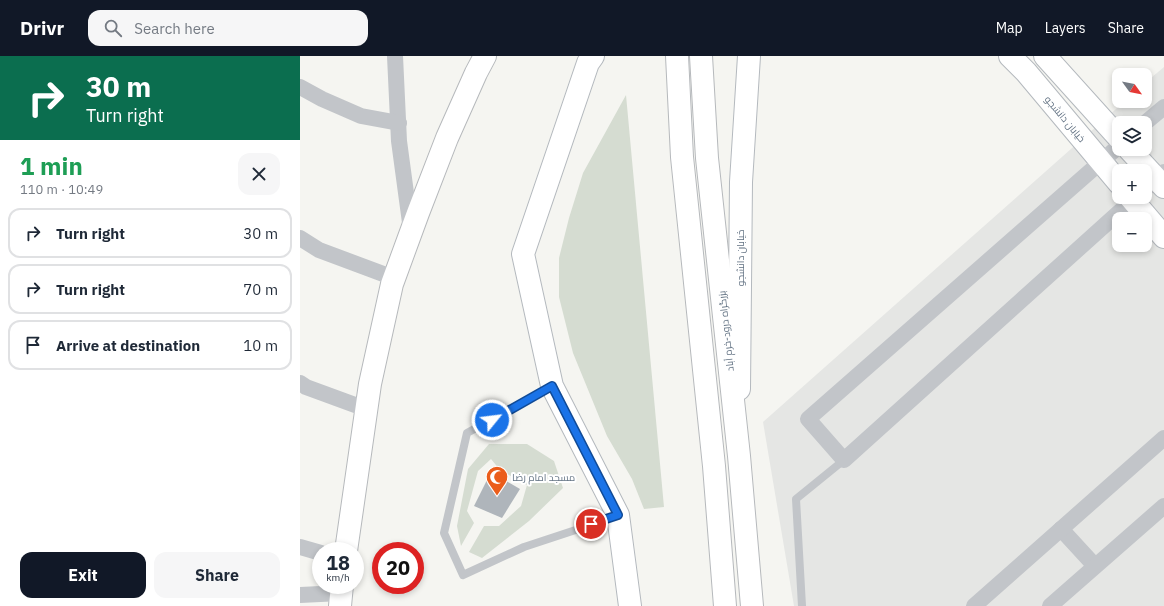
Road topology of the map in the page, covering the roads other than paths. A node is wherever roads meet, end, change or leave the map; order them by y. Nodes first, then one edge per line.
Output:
1 (395, 56) edge
2 (485, 56) edge
3 (593, 56) edge
4 (677, 56) edge
5 (701, 56) edge
6 (749, 56) edge
7 (1010, 56) edge
8 (1045, 56) edge
9 (300, 87) edge
10 (1164, 106) edge
11 (1152, 117) edge
12 (399, 123) junction
13 (1112, 130) edge
14 (1112, 152) edge
15 (1101, 162) junction
16 (1112, 175) edge
17 (1152, 203) edge
18 (1130, 204) edge
19 (411, 231) junction
20 (300, 238) edge
21 (1164, 238) edge
22 (394, 278) junction
23 (300, 383) edge
24 (552, 386) junction
25 (366, 409) junction
26 (1164, 438) edge
27 (739, 460) junction
28 (844, 460) junction
29 (1164, 506) edge
30 (618, 515) junction
31 (1061, 529) junction
32 (347, 542) edge
33 (300, 547) edge
34 (312, 550) edge
35 (1095, 566) junction
36 (300, 595) edge
37 (341, 595) edge
38 (630, 606) edge
39 (725, 606) edge
40 (752, 606) edge
41 (802, 606) edge
42 (974, 606) edge
43 (1050, 606) edge

1 - 12 street
2 - 19 main road
3 - 24 main road
4 - 39 main road
5 - 27 main road, بزرگراه درود-خرم آباد
6 - 27 main road, خیابان دانشجو
7 - 15 main road, خیابان دانشجو
8 - 13 main road
9 - 12 street
10 - 11 street
12 - 19 street
14 - 15 street
15 - 16 main road, خیابان دانشجو
15 - 28 street
17 - 21 main road
18 - 28 street
19 - 22 main road
20 - 22 street
22 - 25 main road
23 - 25 street
24 - 30 main road
24 - 30 lane
25 - 32 main road
26 - 31 street
27 - 40 main road, بزرگراه درود-خرم آباد
28 - 41 lane
29 - 35 street
30 - 38 main road
31 - 35 street
31 - 42 street
33 - 34 street
35 - 43 street
36 - 37 street

